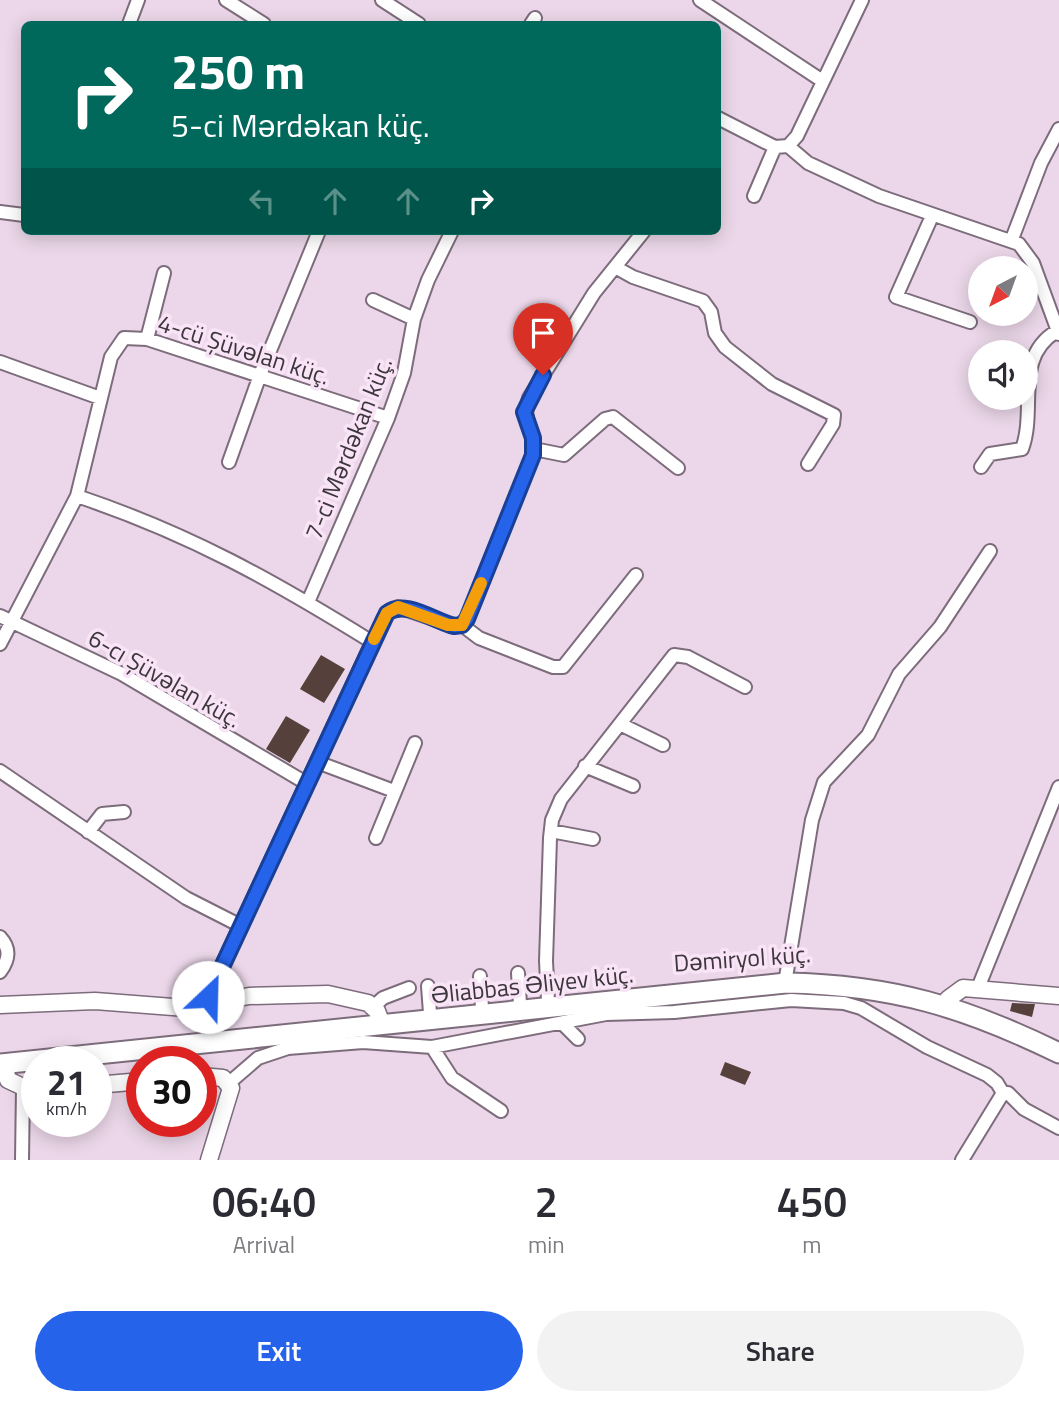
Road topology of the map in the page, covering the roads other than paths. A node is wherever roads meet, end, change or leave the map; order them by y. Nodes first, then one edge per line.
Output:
1 (138, 0) edge
2 (226, 0) edge
3 (382, 0) edge
4 (700, 0) edge
5 (858, 2) edge
6 (130, 21) edge
7 (259, 21) edge
8 (414, 21) edge
9 (821, 80) junction
10 (721, 119) edge
11 (1059, 130) edge
12 (782, 147) junction
13 (754, 196) dead end
14 (0, 212) edge
15 (21, 215) edge
16 (932, 216) junction
17 (317, 235) edge
18 (450, 235) edge
19 (638, 235) edge
20 (1012, 239) junction
21 (615, 267) junction
22 (164, 273) dead end
23 (373, 300) dead end
24 (414, 319) junction
25 (968, 321) edge
26 (1058, 333) edge
27 (147, 339) junction
28 (0, 362) edge
29 (260, 375) junction
30 (100, 398) junction
31 (387, 418) junction
32 (534, 449) junction
33 (229, 463) dead end
34 (808, 464) dead end
35 (981, 467) dead end
36 (678, 468) dead end
37 (77, 496) junction
38 (990, 551) dead end
39 (636, 575) dead end
40 (307, 602) junction
41 (0, 616) edge
42 (13, 621) junction
43 (462, 625) junction
44 (372, 642) junction
45 (0, 644) edge
46 (746, 687) dead end
47 (620, 724) junction
48 (415, 743) dead end
49 (663, 745) dead end
50 (317, 762) junction
51 (586, 766) junction
52 (0, 771) edge
53 (306, 783) junction
54 (634, 786) dead end
55 (1059, 787) edge
56 (394, 791) junction
57 (124, 812) dead end
58 (551, 831) junction
59 (89, 832) junction
60 (376, 838) dead end
61 (593, 839) dead end
62 (241, 926) junction
63 (0, 937) edge
64 (0, 972) edge
65 (518, 972) dead end
66 (480, 976) dead end
67 (786, 977) junction
68 (428, 986) dead end
69 (409, 988) dead end
70 (978, 988) junction
71 (1059, 996) edge
72 (948, 999) junction
73 (548, 1000) junction
74 (208, 1003) junction
75 (520, 1004) junction
76 (0, 1005) edge
77 (482, 1008) junction
78 (430, 1013) junction
79 (378, 1016) junction
80 (563, 1024) junction
81 (578, 1039) dead end
82 (1059, 1045) edge
83 (432, 1047) junction
84 (1059, 1053) edge
85 (2, 1070) edge
86 (217, 1076) edge
87 (21, 1082) edge
88 (229, 1083) junction
89 (1003, 1093) junction
90 (501, 1111) dead end
91 (1059, 1128) edge
92 (25, 1137) edge
93 (22, 1160) edge
94 (209, 1160) edge
95 (962, 1160) edge

1 - 6 street
2 - 7 street
3 - 8 street
4 - 9 street
5 - 9 street
9 - 12 street
10 - 12 street
11 - 20 street
12 - 13 street
12 - 16 street
14 - 15 street
16 - 20 street
16 - 25 street
17 - 29 street
18 - 24 street, 7-ci Mərdəkan küç.
19 - 21 street
20 - 26 street
21 - 32 street
21 - 34 street
22 - 27 street
23 - 24 street
24 - 31 street, 7-ci Mərdəkan küç.
26 - 35 street
27 - 29 street, 4-cü Şüvəlan küç.
27 - 30 street, 4-cü Şüvəlan küç.
28 - 30 street
29 - 31 street, 4-cü Şüvəlan küç.
29 - 33 street
30 - 37 street, 4-cü Şüvəlan küç.
31 - 40 street, 7-ci Mərdəkan küç.
32 - 36 street
32 - 43 street
37 - 40 street
37 - 42 street, 4-cü Şüvəlan küç.
38 - 67 street
39 - 43 street
40 - 44 street
41 - 42 street, 6-cı Şüvəlan küç.
42 - 45 street, 4-cü Şüvəlan küç.
42 - 53 street, 6-cı Şüvəlan küç.
43 - 44 street
44 - 50 street
46 - 47 street
47 - 49 street
47 - 51 street
48 - 56 street
50 - 53 street
50 - 56 street
51 - 54 street
51 - 58 street
52 - 59 street
53 - 62 street
55 - 70 street
56 - 60 street
57 - 59 street
58 - 61 street
58 - 73 street
59 - 62 street
62 - 74 street
63 - 64 street
65 - 75 street
66 - 77 street
67 - 72 main road, Dəmiryol küç.
67 - 73 main road, Dəmiryol küç.
68 - 78 street
69 - 79 street
70 - 71 street
70 - 72 street
72 - 82 main road, Dəmiryol küç.
73 - 75 main road, Dəmiryol küç.
74 - 76 street
74 - 79 street
75 - 77 main road, Dəmiryol küç.
77 - 78 main road, Dəmiryol küç.
78 - 79 main road, Dəmiryol küç.
79 - 84 main road, Əliabbas Əliyev küç.
79 - 85 main road, Əliabbas Əliyev küç.
80 - 81 street
80 - 83 street, Dəmiryol küç.
80 - 89 street, Dəmiryol küç.
83 - 88 street, Dəmiryol küç.
83 - 90 street
85 - 87 street
86 - 88 street
88 - 94 street
89 - 91 street, Dəmiryol küç.
89 - 95 street
92 - 93 street

